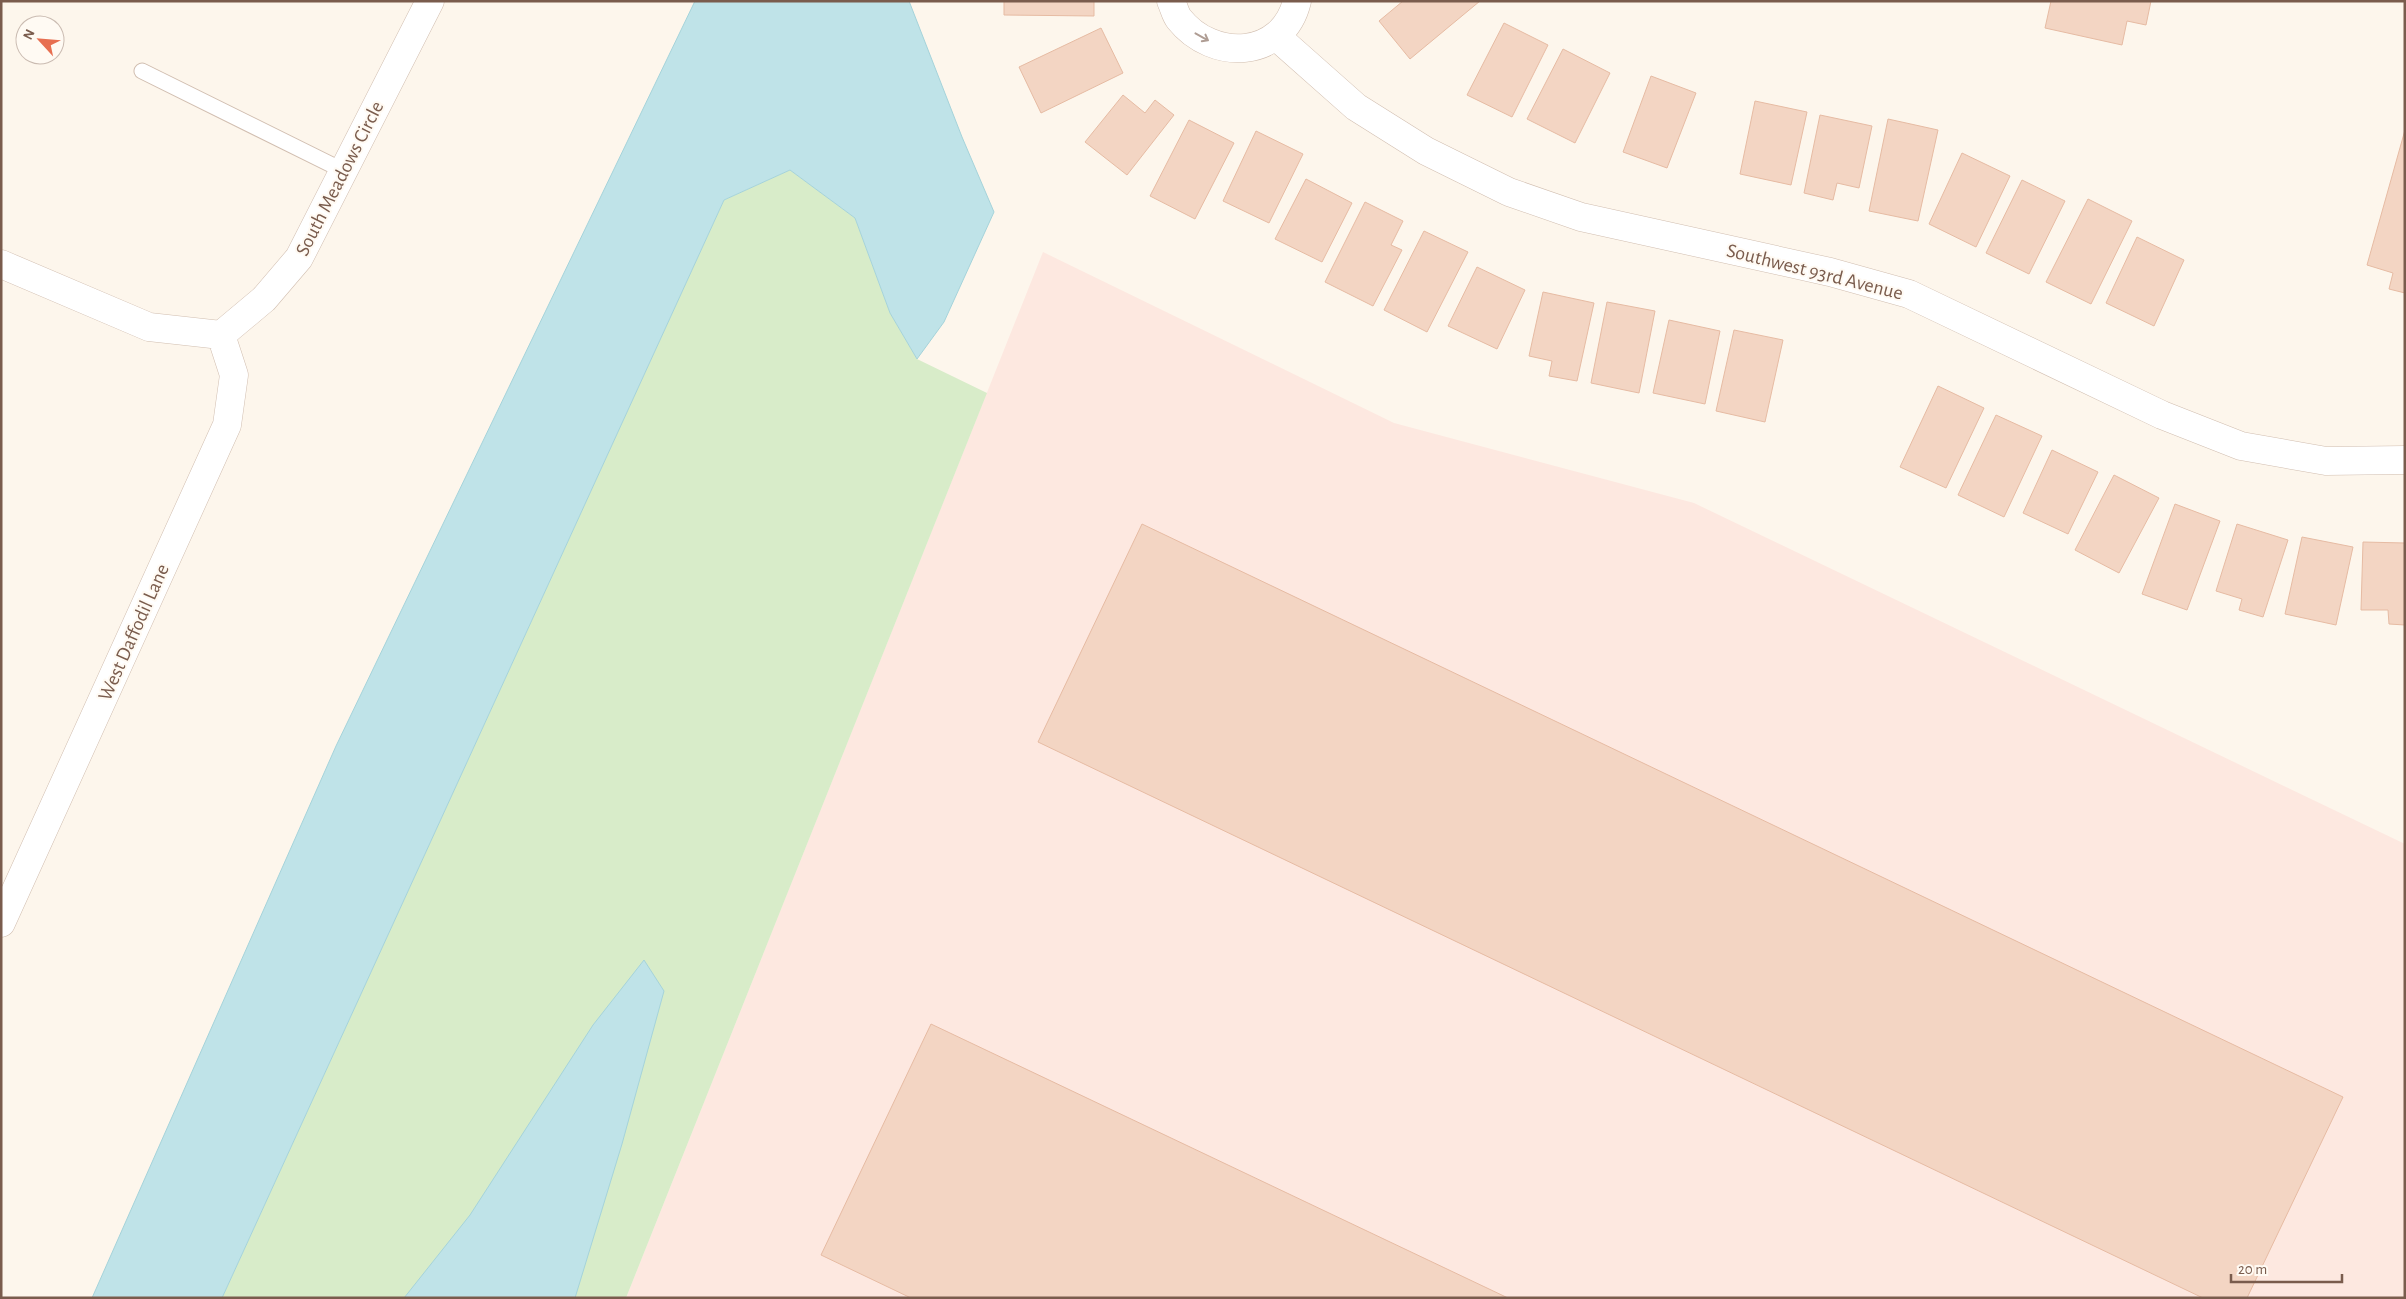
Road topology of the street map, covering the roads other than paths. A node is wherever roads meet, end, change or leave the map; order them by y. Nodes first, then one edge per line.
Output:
1 (430, 1) edge
2 (1171, 1) edge
3 (1298, 1) edge
4 (1277, 37) junction
5 (142, 71) dead end
6 (344, 171) junction
7 (1, 264) edge
8 (221, 335) junction
9 (2405, 460) edge
10 (1, 923) edge

1 - 6 street, South Meadows Circle
2 -> 4 street
3 - 4 street
4 - 9 street, Southwest 93rd Avenue
5 - 6 lane
6 - 8 street, South Meadows Circle
7 - 8 street
8 - 10 street, West Daffodil Lane

